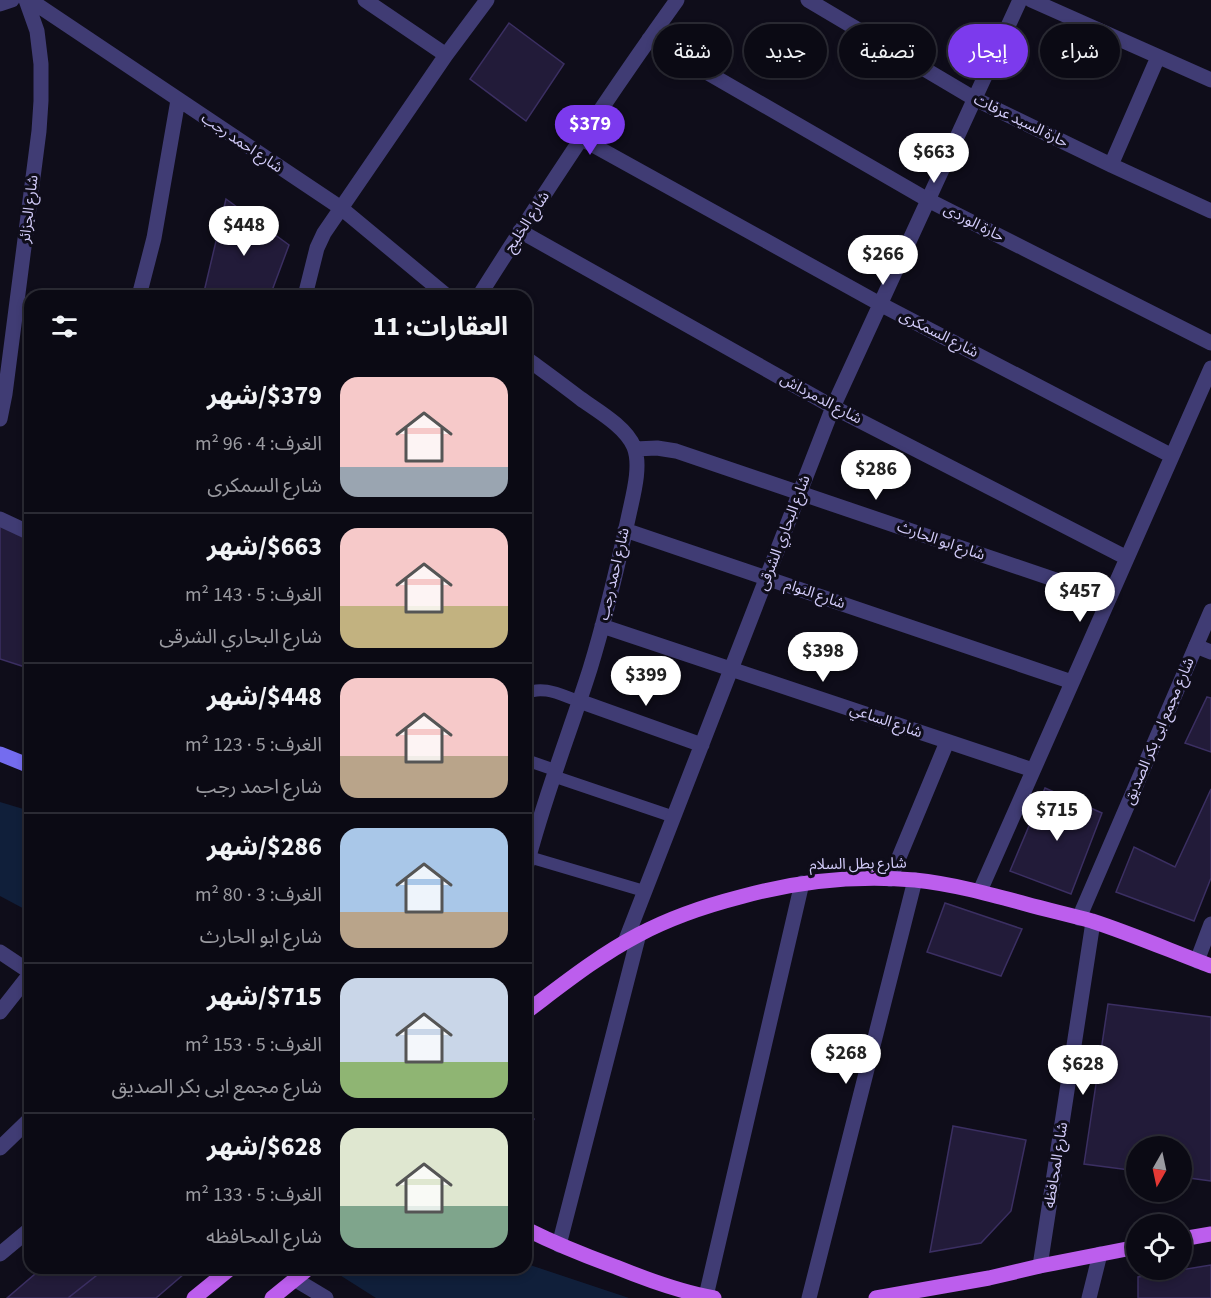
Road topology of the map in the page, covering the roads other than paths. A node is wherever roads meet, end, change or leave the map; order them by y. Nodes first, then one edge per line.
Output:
1 (12, 0) edge
2 (28, 0) edge
3 (365, 0) edge
4 (487, 0) edge
5 (677, 0) edge
6 (808, 0) edge
7 (1020, 0) edge
8 (1031, 0) edge
9 (0, 4) edge
10 (649, 39) junction
11 (446, 55) junction
12 (1158, 57) junction
13 (1211, 80) edge
14 (975, 99) junction
15 (178, 100) junction
16 (582, 139) junction
17 (1111, 165) junction
18 (928, 200) junction
19 (340, 208) junction
20 (1211, 211) edge
21 (520, 231) junction
22 (141, 290) edge
23 (306, 290) edge
24 (440, 290) edge
25 (483, 290) edge
26 (880, 304) junction
27 (1211, 343) edge
28 (532, 365) edge
29 (1211, 368) edge
30 (2, 392) edge
31 (833, 406) junction
32 (0, 419) edge
33 (635, 449) junction
34 (1172, 456) junction
35 (800, 493) junction
36 (0, 519) edge
37 (24, 530) edge
38 (625, 530) junction
39 (1127, 558) junction
40 (767, 578) junction
41 (1109, 598) junction
42 (1211, 611) edge
43 (602, 626) junction
44 (1196, 646) junction
45 (1211, 652) edge
46 (731, 670) junction
47 (1072, 682) junction
48 (532, 690) edge
49 (579, 701) junction
50 (947, 742) junction
51 (702, 745) junction
52 (0, 754) edge
53 (532, 763) edge
54 (24, 764) edge
55 (1033, 770) junction
56 (554, 773) junction
57 (674, 817) junction
58 (532, 848) edge
59 (532, 863) edge
60 (890, 879) junction
61 (915, 880) junction
62 (802, 883) junction
63 (644, 891) junction
64 (980, 891) junction
65 (1086, 920) junction
66 (1211, 924) edge
67 (639, 934) junction
68 (625, 942) junction
69 (0, 952) edge
70 (1204, 963) edge
71 (24, 969) edge
72 (24, 981) edge
73 (532, 1007) edge
74 (0, 1011) edge
75 (24, 1125) edge
76 (0, 1148) edge
77 (532, 1231) edge
78 (24, 1234) edge
79 (1211, 1234) edge
80 (1192, 1237) edge
81 (558, 1245) junction
82 (1126, 1249) edge
83 (0, 1254) edge
84 (1100, 1254) junction
85 (1040, 1266) junction
86 (224, 1274) edge
87 (302, 1274) edge
88 (296, 1280) junction
89 (710, 1297) edge
90 (194, 1298) edge
91 (272, 1298) edge
92 (326, 1298) edge
93 (809, 1298) edge
94 (876, 1298) edge
95 (1089, 1298) edge

1 - 9 street
2 - 15 street, شارع احمد رجب
2 - 30 street, شارع الجزائر
3 - 11 street
4 - 11 street
5 - 10 street, شارع الخليج
6 - 14 street, حارة السيد عرفات
7 - 14 street, شارع البحاري الشرقى
8 - 12 street
10 - 16 street, شارع الخليج
10 - 18 street, حارة الوردى
11 - 19 street
12 - 13 street
12 - 17 street
14 - 17 street, حارة السيد عرفات
14 - 18 street, شارع البحاري الشرقى
15 - 19 street, شارع احمد رجب
15 - 22 street
16 - 21 street, شارع الخليج
16 - 26 street, شارع السمكرى
17 - 20 street, حارة السيد عرفات
18 - 26 street, شارع البحاري الشرقى
18 - 27 street, حارة الوردى
19 - 23 street
19 - 24 street, شارع احمد رجب
21 - 25 street, شارع الخليج
21 - 31 street, شارع الدمرداش
26 - 31 street, شارع البحاري الشرقى
26 - 34 street, شارع السمكرى
28 - 33 street
29 - 34 street
30 - 32 street, شارع الجزائر
31 - 35 street, شارع البحاري الشرقى
31 - 39 street, شارع الدمرداش
33 - 35 street, شارع ابو الحارث
33 - 38 street, شارع احمد رجب
34 - 39 street
35 - 40 street, شارع البحاري الشرقى
35 - 41 street, شارع ابو الحارث
36 - 37 street
38 - 40 street, شارع النوام
38 - 43 street, شارع احمد رجب
39 - 41 street
40 - 46 street, شارع البحاري الشرقى
40 - 47 street, شارع النوام
41 - 47 street
42 - 44 street, شارع مجمع ابى بكر الصديق
43 - 46 street, شارع الساعي
43 - 49 street, شارع احمد رجب
44 - 45 street
44 - 65 street, شارع مجمع ابى بكر الصديق
46 - 50 street, شارع الساعي
46 - 51 street, شارع البحاري الشرقى
47 - 55 street
48 - 49 lane
49 - 51 street
49 - 56 street, شارع احمد رجب
50 - 55 street, شارع الساعي
50 - 60 street
51 - 57 street, شارع البحاري الشرقى
52 - 54 main road
53 - 56 lane
55 - 64 street
56 - 57 lane
56 - 58 street, شارع احمد رجب
57 - 63 street, شارع البحاري الشرقى
59 - 63 lane
60 - 61 main road, شارع بطل السلام
60 - 62 main road, شارع بطل السلام
61 - 64 main road, شارع بطل السلام
61 - 93 street
62 - 67 main road, شارع بطل السلام
62 - 89 street
63 - 68 street, شارع البحاري الشرقى
64 - 65 main road, شارع بطل السلام
65 - 70 main road, شارع بطل السلام
65 - 85 street, شارع المحافظه
66 - 70 street
67 - 68 main road, شارع بطل السلام
67 - 81 street
68 - 73 main road, شارع بطل السلام
69 - 71 street
72 - 74 street
75 - 76 street
77 - 81 main road
78 - 83 street
79 - 80 main road
81 - 89 main road
82 - 84 main road
84 - 85 main road
84 - 95 street
85 - 94 main road
86 - 90 main road
87 - 88 main road
88 - 91 main road
88 - 92 street

